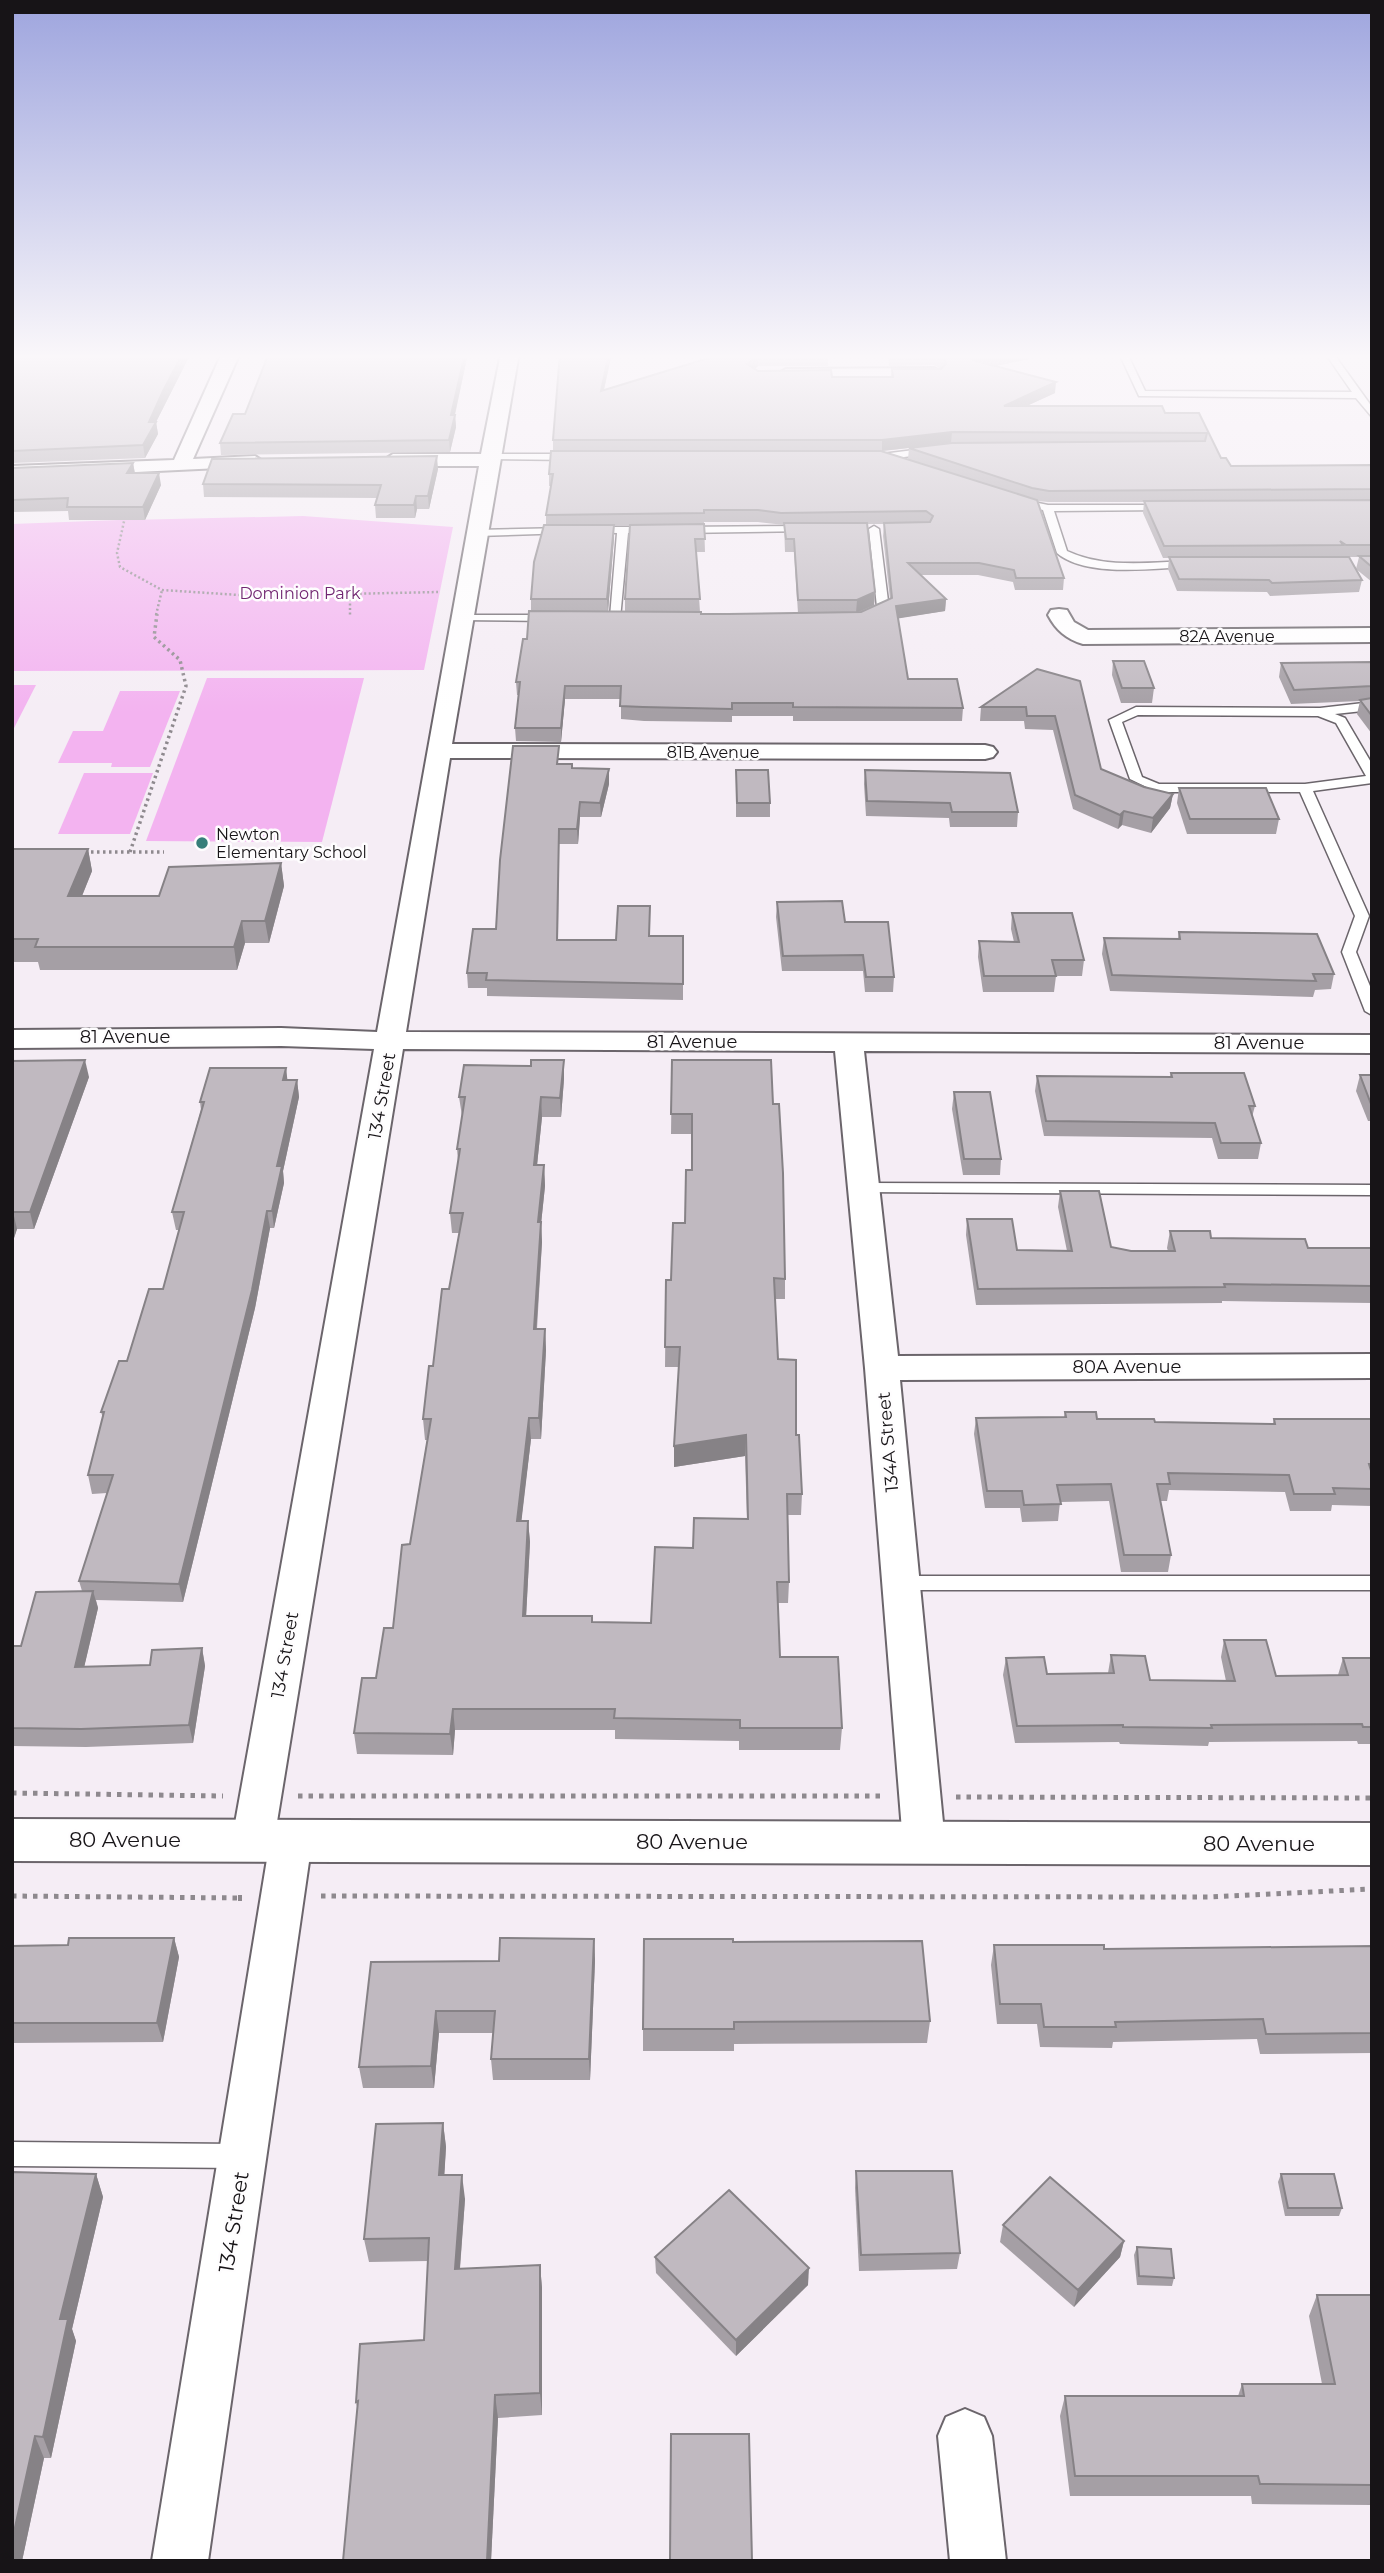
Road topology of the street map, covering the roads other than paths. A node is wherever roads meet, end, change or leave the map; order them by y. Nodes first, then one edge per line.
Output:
1 (487, 473) edge
2 (1002, 497) edge
3 (1181, 507) edge
4 (1048, 508) junction
5 (818, 529) edge
6 (860, 529) edge
7 (623, 530) junction
8 (477, 533) junction
9 (1206, 564) edge
10 (1059, 615) dead end
11 (616, 617) junction
12 (463, 618) junction
13 (561, 618) edge
14 (603, 618) edge
15 (630, 618) edge
16 (859, 619) edge
17 (1372, 635) edge
18 (1372, 706) edge
19 (1320, 712) junction
20 (441, 751) junction
21 (985, 752) dead end
22 (1372, 777) edge
23 (1305, 788) junction
24 (1372, 1010) edge
25 (12, 1038) edge
26 (391, 1040) junction
27 (849, 1042) junction
28 (1372, 1044) edge
29 (864, 1188) junction
30 (1372, 1190) edge
31 (1372, 1366) edge
32 (882, 1368) junction
33 (899, 1583) junction
34 (1372, 1583) edge
35 (12, 1840) edge
36 (272, 1841) junction
37 (924, 1843) junction
38 (1372, 1844) edge
39 (12, 2154) edge
40 (244, 2156) junction
41 (965, 2437) dead end
42 (180, 2561) edge
43 (978, 2561) edge

1 - 8 street, 134 Street
2 - 4 lane
3 - 4 lane
4 - 9 lane
5 - 7 lane
6 - 16 lane
7 - 8 lane
7 - 11 lane
8 - 12 street, 134 Street
10 - 17 street, 82A Avenue
11 - 14 lane
11 - 15 lane
12 - 13 lane
12 - 20 street, 134 Street
18 - 19 lane
19 - 22 lane
19 - 23 lane
20 - 21 street, 81B Avenue
20 - 26 street, 134 Street
22 - 23 lane
23 - 24 lane
25 - 26 street, 81 Avenue
26 - 27 street, 81 Avenue
26 - 36 street, 134 Street
27 - 28 street, 81 Avenue
27 - 29 street, 134A Street
29 - 30 lane
29 - 32 street, 134A Street
31 - 32 street, 80A Avenue
32 - 33 street, 134A Street
33 - 34 lane
33 - 37 street, 134A Street
35 - 36 main road, 80 Avenue
36 - 37 main road, 80 Avenue
36 - 40 street, 134 Street
37 - 38 main road, 80 Avenue
39 - 40 lane
40 - 42 street, 134 Street
41 - 43 street

